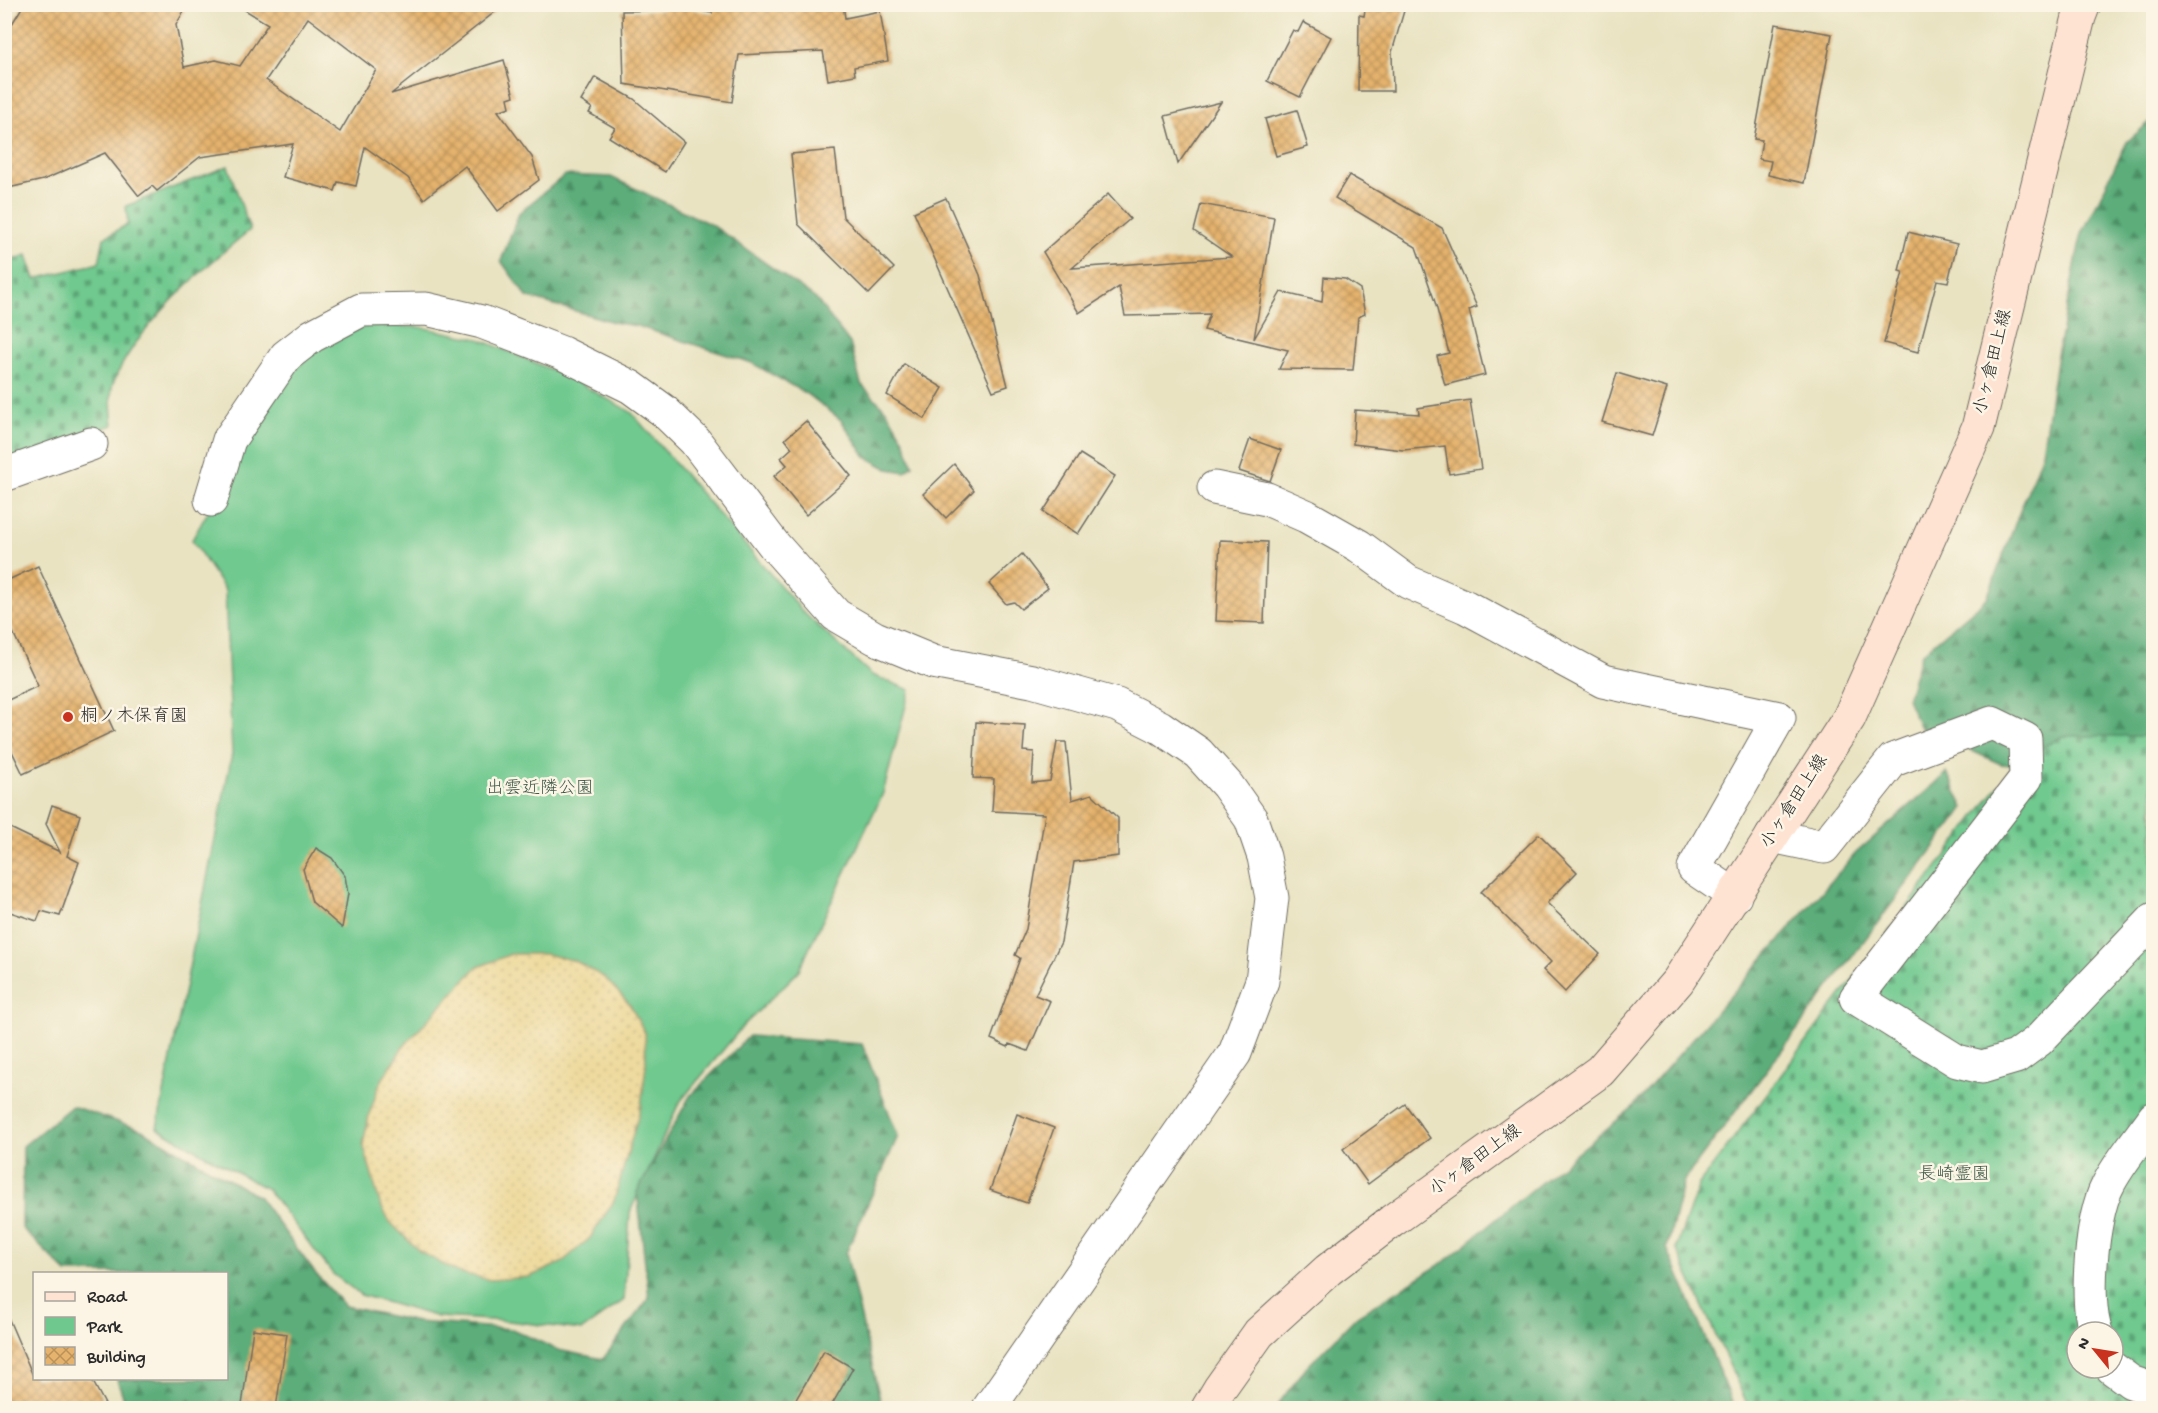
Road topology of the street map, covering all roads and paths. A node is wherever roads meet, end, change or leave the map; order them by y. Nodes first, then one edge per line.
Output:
1 (2084, 4) edge
2 (91, 444) dead end
3 (4, 475) edge
4 (1214, 488) dead end
5 (211, 500) dead end
6 (1772, 836) junction
7 (1735, 896) junction
8 (2154, 919) edge
9 (2154, 1118) edge
10 (2095, 1320) edge
11 (2125, 1378) edge
12 (2154, 1390) edge
13 (988, 1408) edge
14 (1208, 1408) edge

1 - 6 main road, 小ヶ倉田上線
2 - 3 street
4 - 7 street
5 - 13 street
6 - 7 main road, 小ヶ倉田上線
6 - 8 street
7 - 14 main road, 小ヶ倉田上線
9 - 10 street
11 - 12 street

